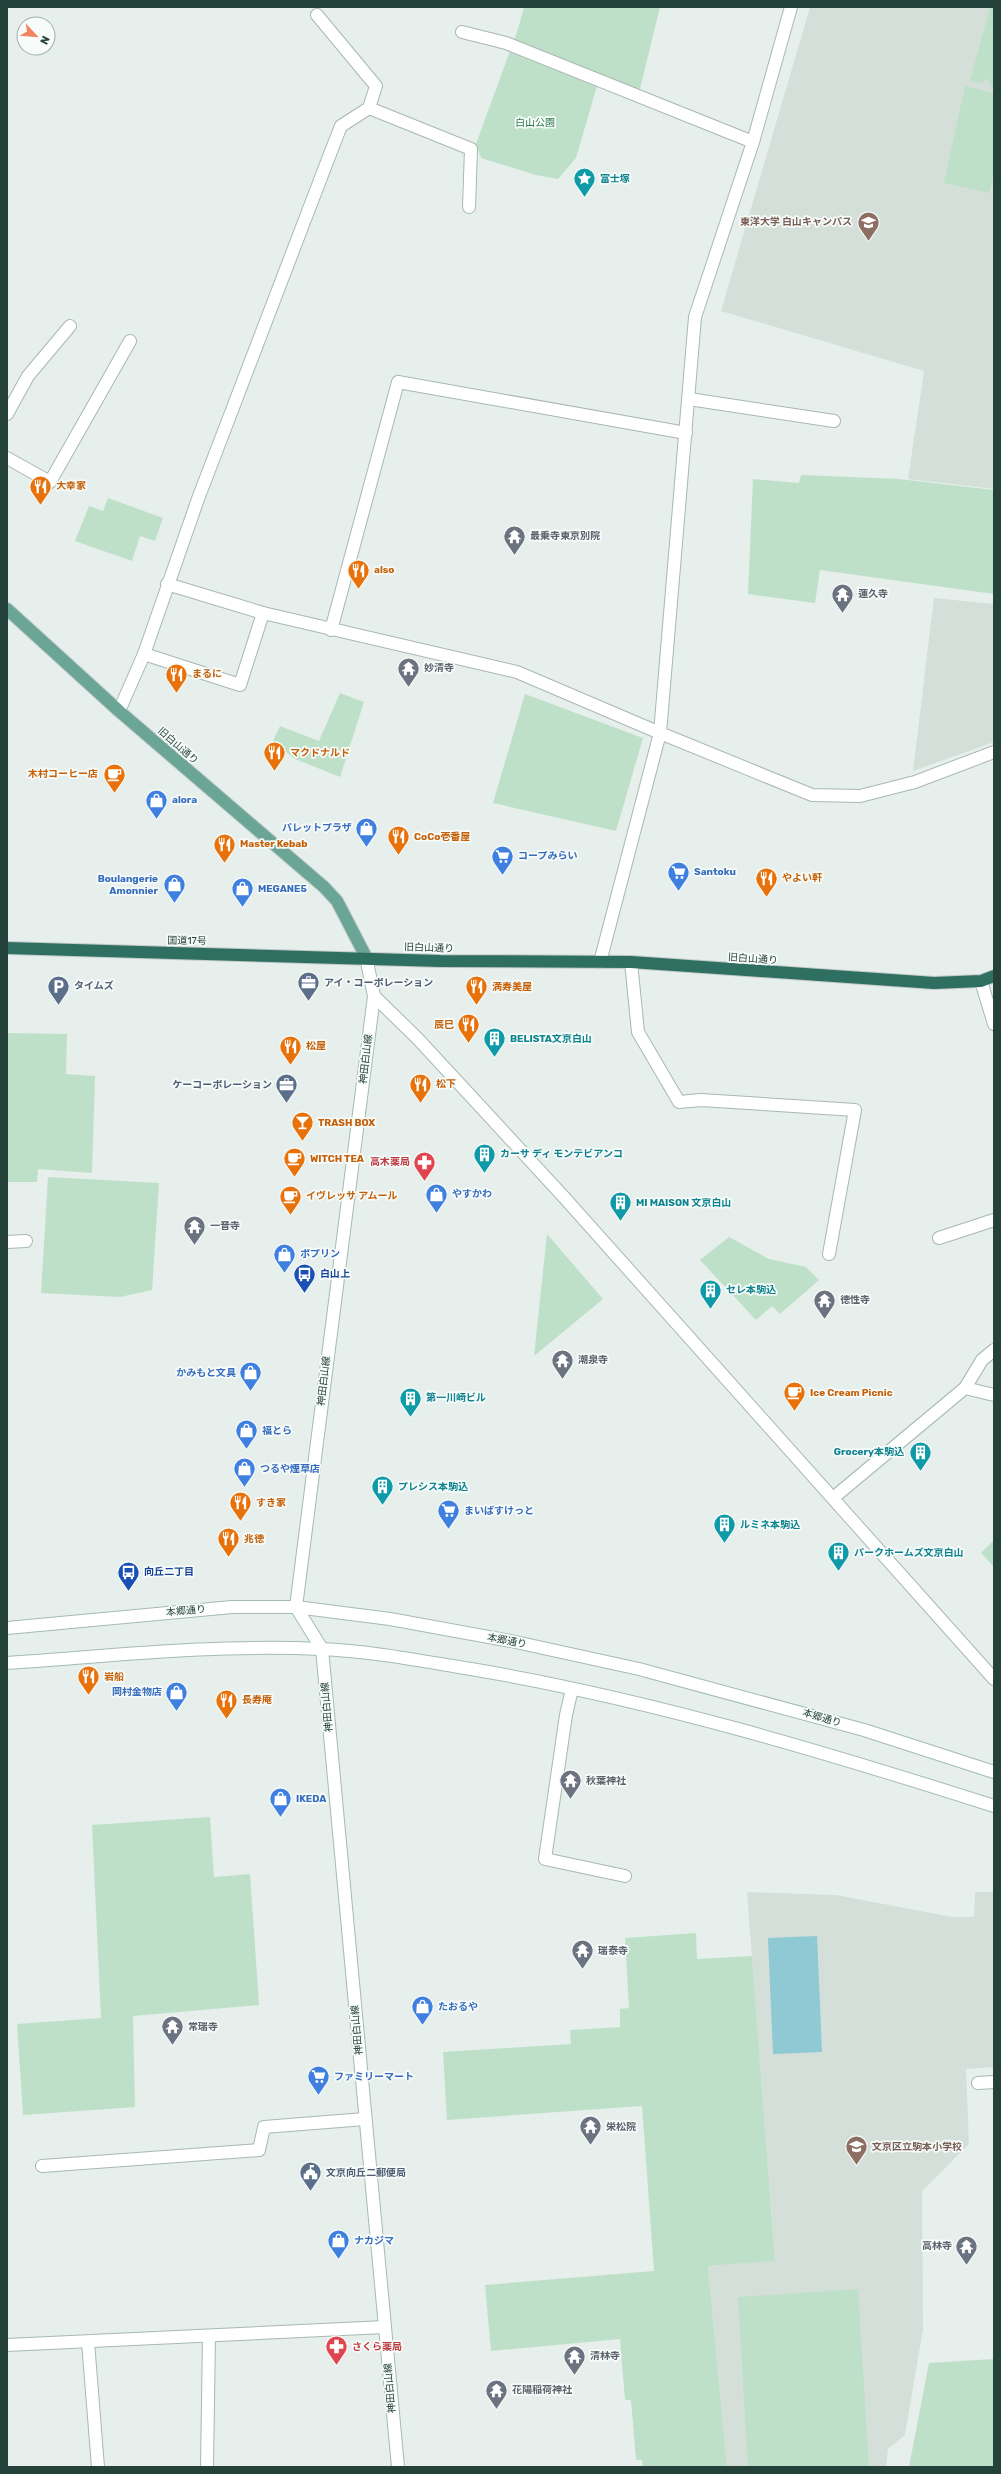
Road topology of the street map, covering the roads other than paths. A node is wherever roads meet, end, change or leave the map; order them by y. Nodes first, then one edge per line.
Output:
1 (791, 7) edge
2 (317, 15) dead end
3 (462, 32) dead end
4 (369, 108) junction
5 (753, 142) junction
6 (469, 207) dead end
7 (70, 326) dead end
8 (130, 341) dead end
9 (689, 400) junction
10 (7, 414) edge
11 (834, 421) dead end
12 (686, 433) junction
13 (7, 458) edge
14 (167, 584) junction
15 (7, 609) edge
16 (263, 613) junction
17 (331, 630) junction
18 (144, 654) junction
19 (119, 711) junction
20 (660, 733) junction
21 (994, 752) edge
22 (7, 948) edge
23 (366, 957) junction
24 (600, 962) junction
25 (631, 962) junction
26 (994, 976) edge
27 (981, 981) junction
28 (374, 996) junction
29 (994, 1024) edge
30 (994, 1220) edge
31 (939, 1238) dead end
32 (26, 1241) dead end
33 (7, 1242) edge
34 (830, 1254) dead end
35 (994, 1350) edge
36 (965, 1388) junction
37 (994, 1395) edge
38 (833, 1498) junction
39 (296, 1607) junction
40 (7, 1628) edge
41 (322, 1649) junction
42 (7, 1663) edge
43 (994, 1679) edge
44 (572, 1689) junction
45 (994, 1772) edge
46 (994, 1806) edge
47 (625, 1876) dead end
48 (994, 2082) edge
49 (978, 2083) dead end
50 (365, 2119) junction
51 (42, 2166) dead end
52 (385, 2327) junction
53 (209, 2336) junction
54 (88, 2342) junction
55 (7, 2346) edge
56 (98, 2467) edge
57 (207, 2467) edge
58 (398, 2467) edge

1 - 5 main road
2 - 4 main road
3 - 5 main road
4 - 6 main road
4 - 14 main road
5 - 9 main road
7 - 10 main road
8 - 13 main road
9 - 11 main road
9 - 12 main road
12 - 17 main road
12 - 20 main road
14 - 16 main road
14 - 18 main road
15 - 19 main road, 旧白山通り
16 - 17 main road
16 - 18 main road
17 - 20 main road
18 - 19 main road
19 - 23 main road, 旧白山通り
20 - 21 main road
20 - 24 main road
22 - 23 highway, 国道17号
23 - 24 highway, 旧白山通り
23 - 28 main road, 神田白山線
24 - 25 highway, 旧白山通り
25 - 27 highway, 旧白山通り
25 - 34 main road
26 - 27 highway, 旧白山通り
27 - 29 main road
28 - 38 main road
28 - 39 main road, 神田白山線
30 - 31 main road
32 - 33 main road
35 - 36 main road
36 - 37 main road
36 - 38 main road
38 - 43 main road
39 - 40 main road, 本郷通り
39 - 41 main road, 神田白山線
39 - 45 main road, 本郷通り
41 - 42 main road
41 - 44 main road
41 - 50 main road, 神田白山線
44 - 46 main road
44 - 47 main road
48 - 49 main road
50 - 51 main road
50 - 52 main road, 神田白山線
52 - 53 main road
52 - 58 main road, 神田白山線
53 - 54 main road
53 - 57 main road
54 - 55 main road
54 - 56 main road

